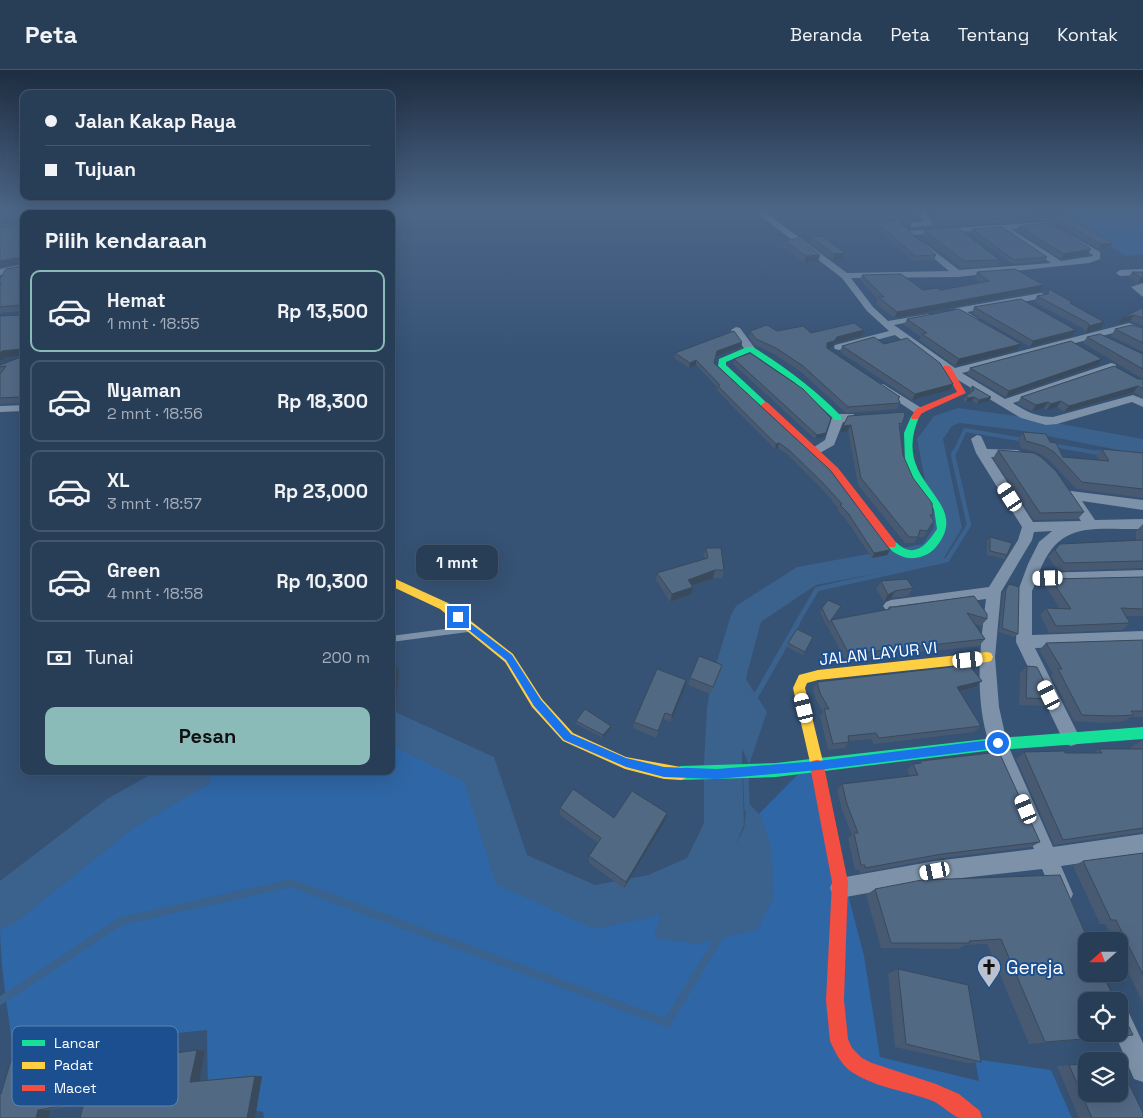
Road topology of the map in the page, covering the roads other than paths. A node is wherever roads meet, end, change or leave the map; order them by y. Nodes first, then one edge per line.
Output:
1 (822, 259) edge
2 (940, 259) edge
3 (1051, 259) edge
4 (1092, 259) edge
5 (999, 260) edge
6 (1059, 264) junction
7 (20, 268) edge
8 (1012, 270) junction
9 (0, 272) edge
10 (1143, 272) edge
11 (1120, 273) dead end
12 (958, 274) junction
13 (845, 276) junction
14 (1143, 286) edge
15 (1143, 294) edge
16 (1041, 296) edge
17 (1019, 300) junction
18 (1036, 310) edge
19 (948, 312) junction
20 (886, 324) junction
21 (982, 325) edge
22 (736, 330) edge
23 (1143, 330) edge
24 (896, 332) junction
25 (1097, 334) junction
26 (1070, 342) junction
27 (1112, 342) edge
28 (750, 349) junction
29 (836, 351) dead end
30 (1111, 366) junction
31 (949, 370) junction
32 (1123, 373) edge
33 (871, 378) edge
34 (1137, 397) edge
35 (1003, 403) junction
36 (20, 408) edge
37 (0, 409) edge
38 (1143, 409) edge
39 (918, 412) junction
40 (900, 414) edge
41 (865, 417) edge
42 (838, 418) junction
43 (977, 439) dead end
44 (814, 451) junction
45 (982, 453) junction
46 (1030, 456) edge
47 (1143, 505) edge
48 (1143, 524) edge
49 (1091, 525) junction
50 (1074, 526) junction
51 (1030, 528) junction
52 (1143, 576) edge
53 (1030, 579) junction
54 (395, 583) edge
55 (994, 592) junction
56 (891, 606) edge
57 (472, 628) junction
58 (395, 638) edge
59 (1143, 638) edge
60 (1024, 642) junction
61 (987, 658) junction
62 (1143, 733) edge
63 (1071, 738) junction
64 (998, 743) junction
65 (818, 765) junction
66 (1143, 844) edge
67 (1047, 858) junction
68 (840, 888) junction
69 (1070, 912) edge
70 (1128, 1038) edge
71 (1143, 1070) edge
72 (973, 1118) edge

1 - 13 street
2 - 12 street
3 - 6 street
4 - 6 street
5 - 8 street
6 - 8 street
7 - 9 street
8 - 12 street
10 - 11 street
12 - 13 street
13 - 20 street
14 - 15 street
16 - 17 street
17 - 18 street
17 - 19 street
19 - 20 street
19 - 21 street
20 - 24 street
22 - 28 street
23 - 25 street
24 - 29 street
24 - 31 street
25 - 26 street
25 - 27 street
26 - 30 street
26 - 31 street
28 - 42 street
28 - 44 street
30 - 32 street
30 - 35 street
31 - 35 street
31 - 39 street
33 - 39 street
34 - 35 street
34 - 38 street
36 - 37 street
39 - 40 street
39 - 44 street
41 - 42 street
42 - 44 street
43 - 45 street
45 - 46 street
45 - 51 street
47 - 49 street
48 - 49 street
49 - 50 street
50 - 51 street
50 - 53 street
51 - 55 street
52 - 53 street
53 - 60 street
54 - 57 street
55 - 56 street
55 - 61 street
57 - 58 lane
57 - 65 street
59 - 60 street
60 - 63 street
61 - 64 street
61 - 65 street, JALAN LAYUR VI
62 - 63 street
63 - 64 street
64 - 65 street
64 - 67 street
65 - 68 street
66 - 67 street
67 - 68 street
67 - 69 street
68 - 72 street
70 - 71 street

